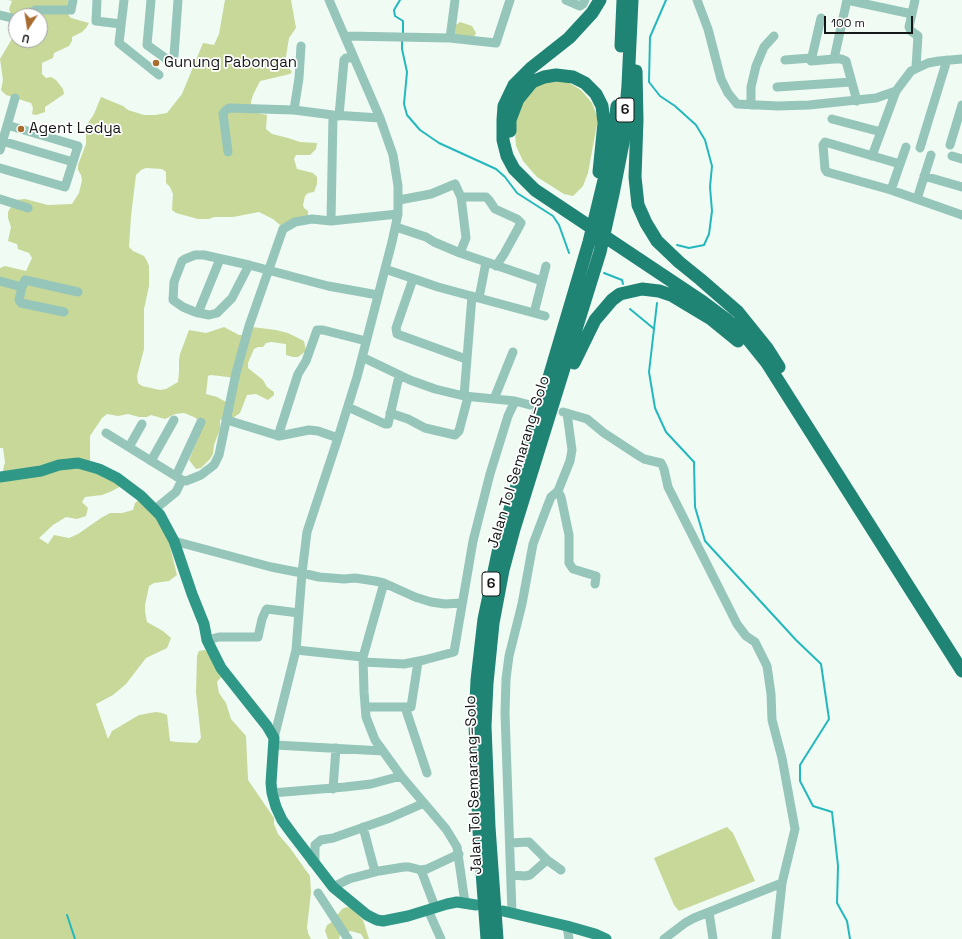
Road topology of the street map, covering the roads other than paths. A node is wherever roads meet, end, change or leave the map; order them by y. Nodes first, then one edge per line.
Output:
1 (73, 0) edge
2 (97, 0) edge
3 (124, 0) edge
4 (151, 0) edge
5 (178, 0) edge
6 (330, 0) edge
7 (455, 0) edge
8 (510, 0) edge
9 (566, 0) edge
10 (585, 0) edge
11 (600, 0) edge
12 (623, 0) edge
13 (698, 0) edge
14 (847, 0) edge
15 (915, 0) edge
16 (632, 5) edge
17 (48, 10) edge
18 (912, 14) junction
19 (822, 18) dead end
20 (122, 24) junction
21 (346, 36) junction
22 (774, 36) dead end
23 (450, 38) junction
24 (300, 46) dead end
25 (354, 58) junction
26 (811, 58) junction
27 (834, 59) junction
28 (962, 59) edge
29 (785, 60) dead end
30 (947, 60) junction
31 (916, 67) junction
32 (159, 75) dead end
33 (852, 82) junction
34 (777, 87) dead end
35 (896, 91) junction
36 (14, 98) dead end
37 (857, 101) junction
38 (751, 105) junction
39 (962, 105) edge
40 (294, 110) junction
41 (336, 115) junction
42 (380, 118) junction
43 (832, 119) dead end
44 (7, 125) junction
45 (959, 128) edge
46 (881, 132) junction
47 (950, 145) dead end
48 (1, 146) edge
49 (906, 147) dead end
50 (920, 148) dead end
51 (228, 152) dead end
52 (931, 155) dead end
53 (872, 156) junction
54 (952, 156) dead end
55 (962, 159) edge
56 (73, 162) junction
57 (900, 164) junction
58 (0, 168) edge
59 (924, 176) junction
60 (962, 187) edge
61 (891, 190) junction
62 (461, 197) junction
63 (0, 199) edge
64 (917, 199) junction
65 (399, 200) junction
66 (28, 208) dead end
67 (398, 214) junction
68 (962, 215) edge
69 (600, 216) junction
70 (331, 221) junction
71 (396, 226) junction
72 (460, 253) junction
73 (220, 259) junction
74 (486, 262) junction
75 (249, 265) junction
76 (496, 266) junction
77 (546, 266) dead end
78 (384, 269) junction
79 (269, 270) junction
80 (413, 279) junction
81 (0, 281) edge
82 (542, 281) junction
83 (22, 287) junction
84 (78, 292) dead end
85 (378, 295) junction
86 (476, 297) junction
87 (64, 312) dead end
88 (198, 313) junction
89 (534, 313) junction
90 (545, 316) dead end
91 (366, 340) junction
92 (767, 348) junction
93 (513, 352) dead end
94 (362, 357) junction
95 (466, 359) junction
96 (399, 376) junction
97 (466, 396) junction
98 (494, 399) junction
99 (515, 401) junction
100 (530, 405) dead end
101 (348, 407) junction
102 (390, 413) junction
103 (801, 416) junction
104 (174, 420) dead end
105 (227, 420) junction
106 (201, 422) dead end
107 (142, 424) dead end
108 (106, 433) dead end
109 (278, 436) junction
110 (338, 438) junction
111 (542, 438) junction
112 (130, 447) junction
113 (151, 461) junction
114 (0, 477) edge
115 (179, 478) junction
116 (558, 491) junction
117 (154, 510) junction
118 (174, 541) junction
119 (302, 572) junction
120 (384, 583) junction
121 (594, 584) dead end
122 (462, 603) junction
123 (299, 613) junction
124 (207, 640) junction
125 (296, 650) junction
126 (962, 657) edge
127 (363, 659) junction
128 (418, 662) junction
129 (962, 672) edge
130 (365, 707) junction
131 (405, 707) junction
132 (272, 726) junction
133 (275, 741) junction
134 (336, 748) junction
135 (383, 751) junction
136 (427, 773) dead end
137 (401, 776) junction
138 (333, 789) junction
139 (272, 793) junction
140 (424, 803) junction
141 (363, 827) junction
142 (510, 843) junction
143 (459, 854) junction
144 (547, 860) junction
145 (312, 862) junction
146 (421, 870) junction
147 (562, 870) dead end
148 (375, 872) junction
149 (511, 875) junction
150 (782, 884) junction
151 (334, 886) junction
152 (318, 893) dead end
153 (470, 904) joint
154 (432, 909) junction
155 (507, 912) joint
156 (709, 912) junction
157 (567, 926) junction
158 (348, 939) edge
159 (441, 939) edge
160 (487, 939) edge
161 (497, 939) edge
162 (569, 939) edge
163 (606, 939) edge
164 (664, 939) edge
165 (713, 939) edge
166 (776, 939) edge

1 - 17 street
2 - 20 street
3 - 20 street
4 - 5 street
6 - 21 street
7 - 23 street
8 - 23 street
9 - 10 street
11 - 103 highway
12 - 69 highway, Jalan Tol Semarang–Solo / 6
13 - 38 street
14 - 18 street
14 - 27 street
15 - 18 street
16 - 69 highway, Jalan Tol Semarang–Solo / 6
16 - 92 highway
18 - 31 street
19 - 26 street
20 - 32 street
21 - 23 street
21 - 25 street
22 - 38 street
24 - 40 street
25 - 41 street
25 - 42 street
26 - 27 street
26 - 29 street
27 - 33 street
28 - 30 street
30 - 31 street
30 - 50 street
31 - 35 street
33 - 34 street
33 - 37 street
35 - 37 street
35 - 46 street
36 - 44 street
37 - 38 street
39 - 45 street
40 - 41 street
40 - 51 street
41 - 42 street
41 - 70 street
42 - 65 street
43 - 46 street
44 - 48 street
44 - 56 street
45 - 47 street
46 - 53 street
48 - 56 street
49 - 57 street
52 - 59 street
53 - 57 street
53 - 61 street
54 - 55 street
56 - 58 street
57 - 61 street
59 - 60 street
59 - 64 street
61 - 64 street
62 - 65 street
62 - 72 street
62 - 76 street
63 - 66 street
64 - 68 street
65 - 67 street
67 - 70 street
67 - 71 street
69 - 92 highway
69 - 111 highway, Jalan Tol Semarang–Solo / 6
69 - 160 highway, Jalan Tol Semarang–Solo / 6
70 - 79 street
71 - 72 street
71 - 78 street
72 - 74 street
73 - 75 street
73 - 88 street
73 - 88 street
74 - 76 street
74 - 86 street
75 - 79 street
75 - 88 street
76 - 82 street
77 - 82 street
78 - 80 street
78 - 85 street
79 - 85 street
79 - 105 street
80 - 86 street
80 - 95 street
81 - 83 street
82 - 89 street
83 - 84 street
83 - 87 street
85 - 91 street
86 - 89 street
86 - 95 street
89 - 90 street
91 - 94 street
91 - 109 street
92 - 126 highway
93 - 98 street
94 - 96 street
94 - 101 street
95 - 97 street
96 - 97 street
96 - 102 street
97 - 98 street
97 - 102 street
98 - 99 street
99 - 100 street
99 - 122 street
101 - 102 street
101 - 110 street
103 - 111 highway
103 - 129 highway
104 - 113 street
105 - 109 street
105 - 115 street
106 - 115 street
107 - 112 street
108 - 112 street
109 - 110 street
110 - 119 street
111 - 161 highway, Jalan Tol Semarang–Solo / 6
112 - 113 street
113 - 115 street
114 - 117 main road
115 - 117 street
116 - 121 street
116 - 142 street
116 - 150 street
117 - 118 main road
118 - 119 street
118 - 124 main road
119 - 120 street
119 - 123 street
120 - 122 street
120 - 127 street
122 - 128 street
123 - 124 street
123 - 125 street
124 - 132 main road
125 - 127 street
125 - 132 street
127 - 128 street
127 - 130 street
128 - 131 street
130 - 131 street
130 - 135 street
131 - 136 street
132 - 133 main road
133 - 134 street
133 - 139 main road
134 - 135 street
134 - 138 street
135 - 137 street
137 - 138 street
137 - 140 street
138 - 139 street
139 - 145 main road
140 - 141 street
140 - 143 street
141 - 145 street
141 - 148 street
142 - 144 street
142 - 149 street
143 - 146 street
143 - 153 street
144 - 147 street
144 - 149 street
145 - 151 main road
146 - 148 street
146 - 154 street
148 - 151 street
149 - 155 street
150 - 156 street
150 - 166 street
151 - 154 main road
152 - 158 street
153 - 154 main road
154 - 159 street
155 - 157 main road
156 - 164 street
156 - 165 street
157 - 162 street
157 - 163 main road

